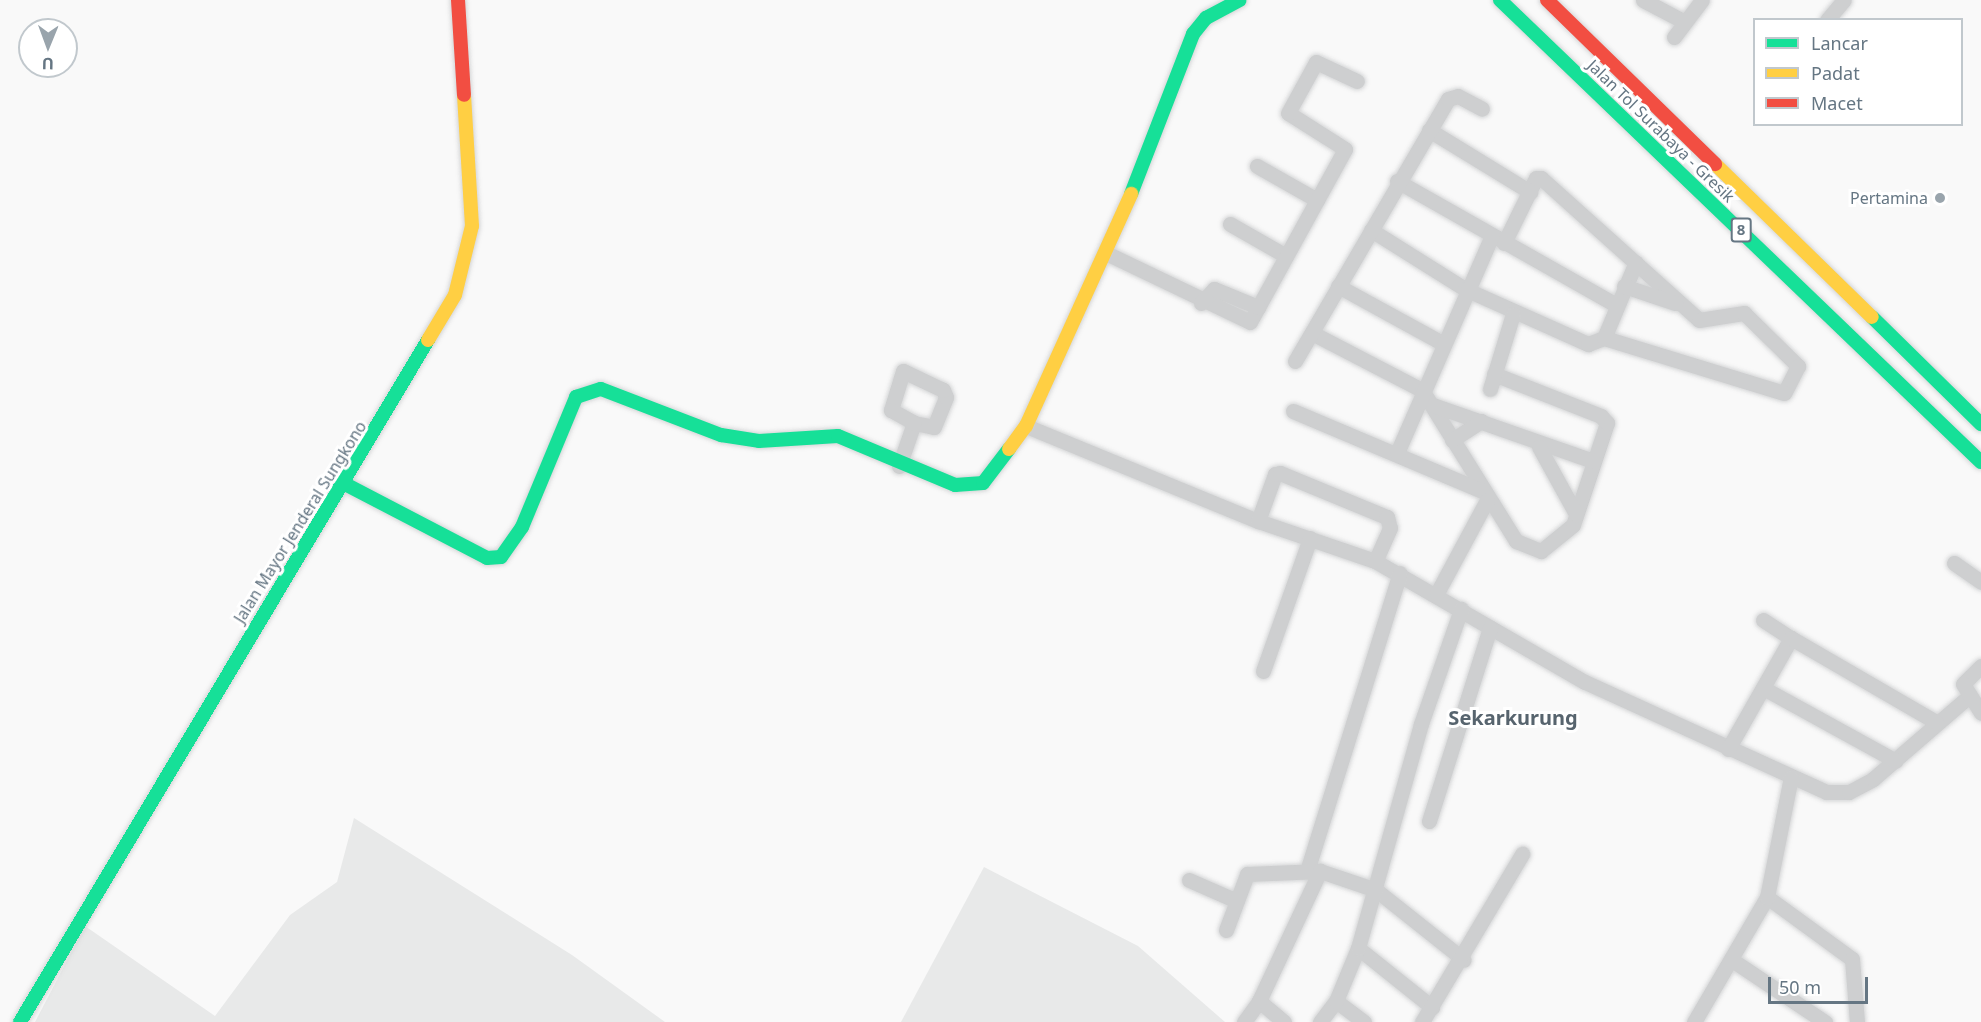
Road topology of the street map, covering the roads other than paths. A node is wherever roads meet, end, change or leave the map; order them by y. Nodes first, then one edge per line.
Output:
1 (458, 0) edge
2 (1240, 0) edge
3 (1500, 0) edge
4 (1547, 0) edge
5 (1643, 0) edge
6 (1702, 0) edge
7 (1844, 0) edge
8 (1829, 18) edge
9 (1685, 22) junction
10 (1674, 37) dead end
11 (1357, 81) dead end
12 (1482, 109) dead end
13 (1429, 130) junction
14 (1257, 166) dead end
15 (1397, 181) junction
16 (1530, 192) junction
17 (1317, 200) junction
18 (1230, 224) dead end
19 (1371, 230) junction
20 (1498, 239) junction
21 (1108, 254) junction
22 (1286, 256) junction
23 (1636, 262) junction
24 (1338, 286) junction
25 (1624, 286) junction
26 (1465, 289) junction
27 (1614, 304) junction
28 (1680, 305) junction
29 (1513, 314) junction
30 (1312, 333) junction
31 (1604, 338) junction
32 (1444, 344) junction
33 (1295, 361) dead end
34 (1422, 390) junction
35 (1433, 405) junction
36 (1293, 411) dead end
37 (1481, 422) junction
38 (914, 423) dead end
39 (1981, 424) edge
40 (1026, 426) junction
41 (1452, 440) junction
42 (1539, 447) junction
43 (1397, 453) junction
44 (1593, 461) junction
45 (1981, 462) edge
46 (899, 466) junction
47 (345, 484) junction
48 (1485, 495) junction
49 (1576, 514) junction
50 (1258, 521) junction
51 (1310, 538) junction
52 (1375, 561) junction
53 (1954, 563) dead end
54 (1400, 573) junction
55 (1981, 582) edge
56 (1437, 593) junction
57 (1461, 609) junction
58 (1763, 620) dead end
59 (1490, 627) junction
60 (1791, 638) junction
61 (1981, 666) edge
62 (1263, 671) dead end
63 (1765, 689) junction
64 (1968, 697) junction
65 (1981, 713) edge
66 (1936, 722) junction
67 (1728, 749) junction
68 (1896, 761) junction
69 (1791, 777) junction
70 (1429, 821) dead end
71 (1522, 854) dead end
72 (1314, 871) junction
73 (1189, 880) dead end
74 (1376, 890) junction
75 (1767, 897) junction
76 (1237, 901) junction
77 (1226, 930) dead end
78 (1358, 948) junction
79 (1464, 960) junction
80 (1732, 960) junction
81 (1259, 1001) junction
82 (1336, 1001) junction
83 (1432, 1007) junction
84 (1698, 1020) edge
85 (20, 1022) edge
86 (1244, 1022) edge
87 (1284, 1022) edge
88 (1320, 1022) edge
89 (1364, 1022) edge
90 (1422, 1022) edge
91 (1825, 1022) edge
92 (1857, 1022) edge

1 - 47 main road, Jalan Mayor Jenderal Sungkono
2 - 21 main road
3 - 45 main road, Jalan Tol Surabaya - Gresik / 8
4 - 39 main road, Jalan Tol Surabaya - Gresik / 8
5 - 9 street
6 - 9 street
7 - 8 street
9 - 10 street
11 - 17 street
12 - 13 street
13 - 15 street
13 - 16 street
14 - 17 street
15 - 19 street
15 - 20 street
16 - 20 street
16 - 23 street
17 - 22 street
18 - 22 street
19 - 24 street
19 - 26 street
20 - 26 street
20 - 27 street
21 - 22 street
21 - 40 main road
23 - 25 street
23 - 28 street
24 - 30 street
24 - 32 street
25 - 27 street
25 - 28 street
26 - 29 street
26 - 32 street
27 - 31 street
28 - 31 street
29 - 31 street
29 - 44 street
30 - 33 street
30 - 34 street
32 - 34 street
34 - 35 street
34 - 43 street
35 - 37 street
35 - 41 street
36 - 43 street
37 - 41 street
37 - 42 street
38 - 46 street
40 - 46 main road
40 - 50 street
41 - 48 street
42 - 44 street
42 - 49 street
43 - 48 street
44 - 49 street
46 - 47 main road
47 - 85 main road, Jalan Mayor Jenderal Sungkono
48 - 49 street
48 - 56 street
50 - 51 street
50 - 52 street
51 - 52 street
51 - 62 street
52 - 54 street
53 - 55 street
54 - 56 street
54 - 72 street
56 - 57 street
57 - 59 street
57 - 74 street
58 - 60 street
59 - 67 street
59 - 70 street
60 - 63 street
60 - 66 street
61 - 64 street
63 - 67 street
63 - 68 street
64 - 65 street
64 - 66 street
66 - 68 street
67 - 69 street
68 - 69 street
69 - 75 street
71 - 79 street
72 - 74 street
72 - 76 street
72 - 81 street
73 - 76 street
74 - 78 street
74 - 79 street
75 - 80 street
75 - 92 street
76 - 77 street
78 - 82 street
78 - 83 street
79 - 83 street
80 - 84 street
80 - 91 street
81 - 86 street
81 - 87 street
82 - 88 street
82 - 89 street
83 - 90 street

